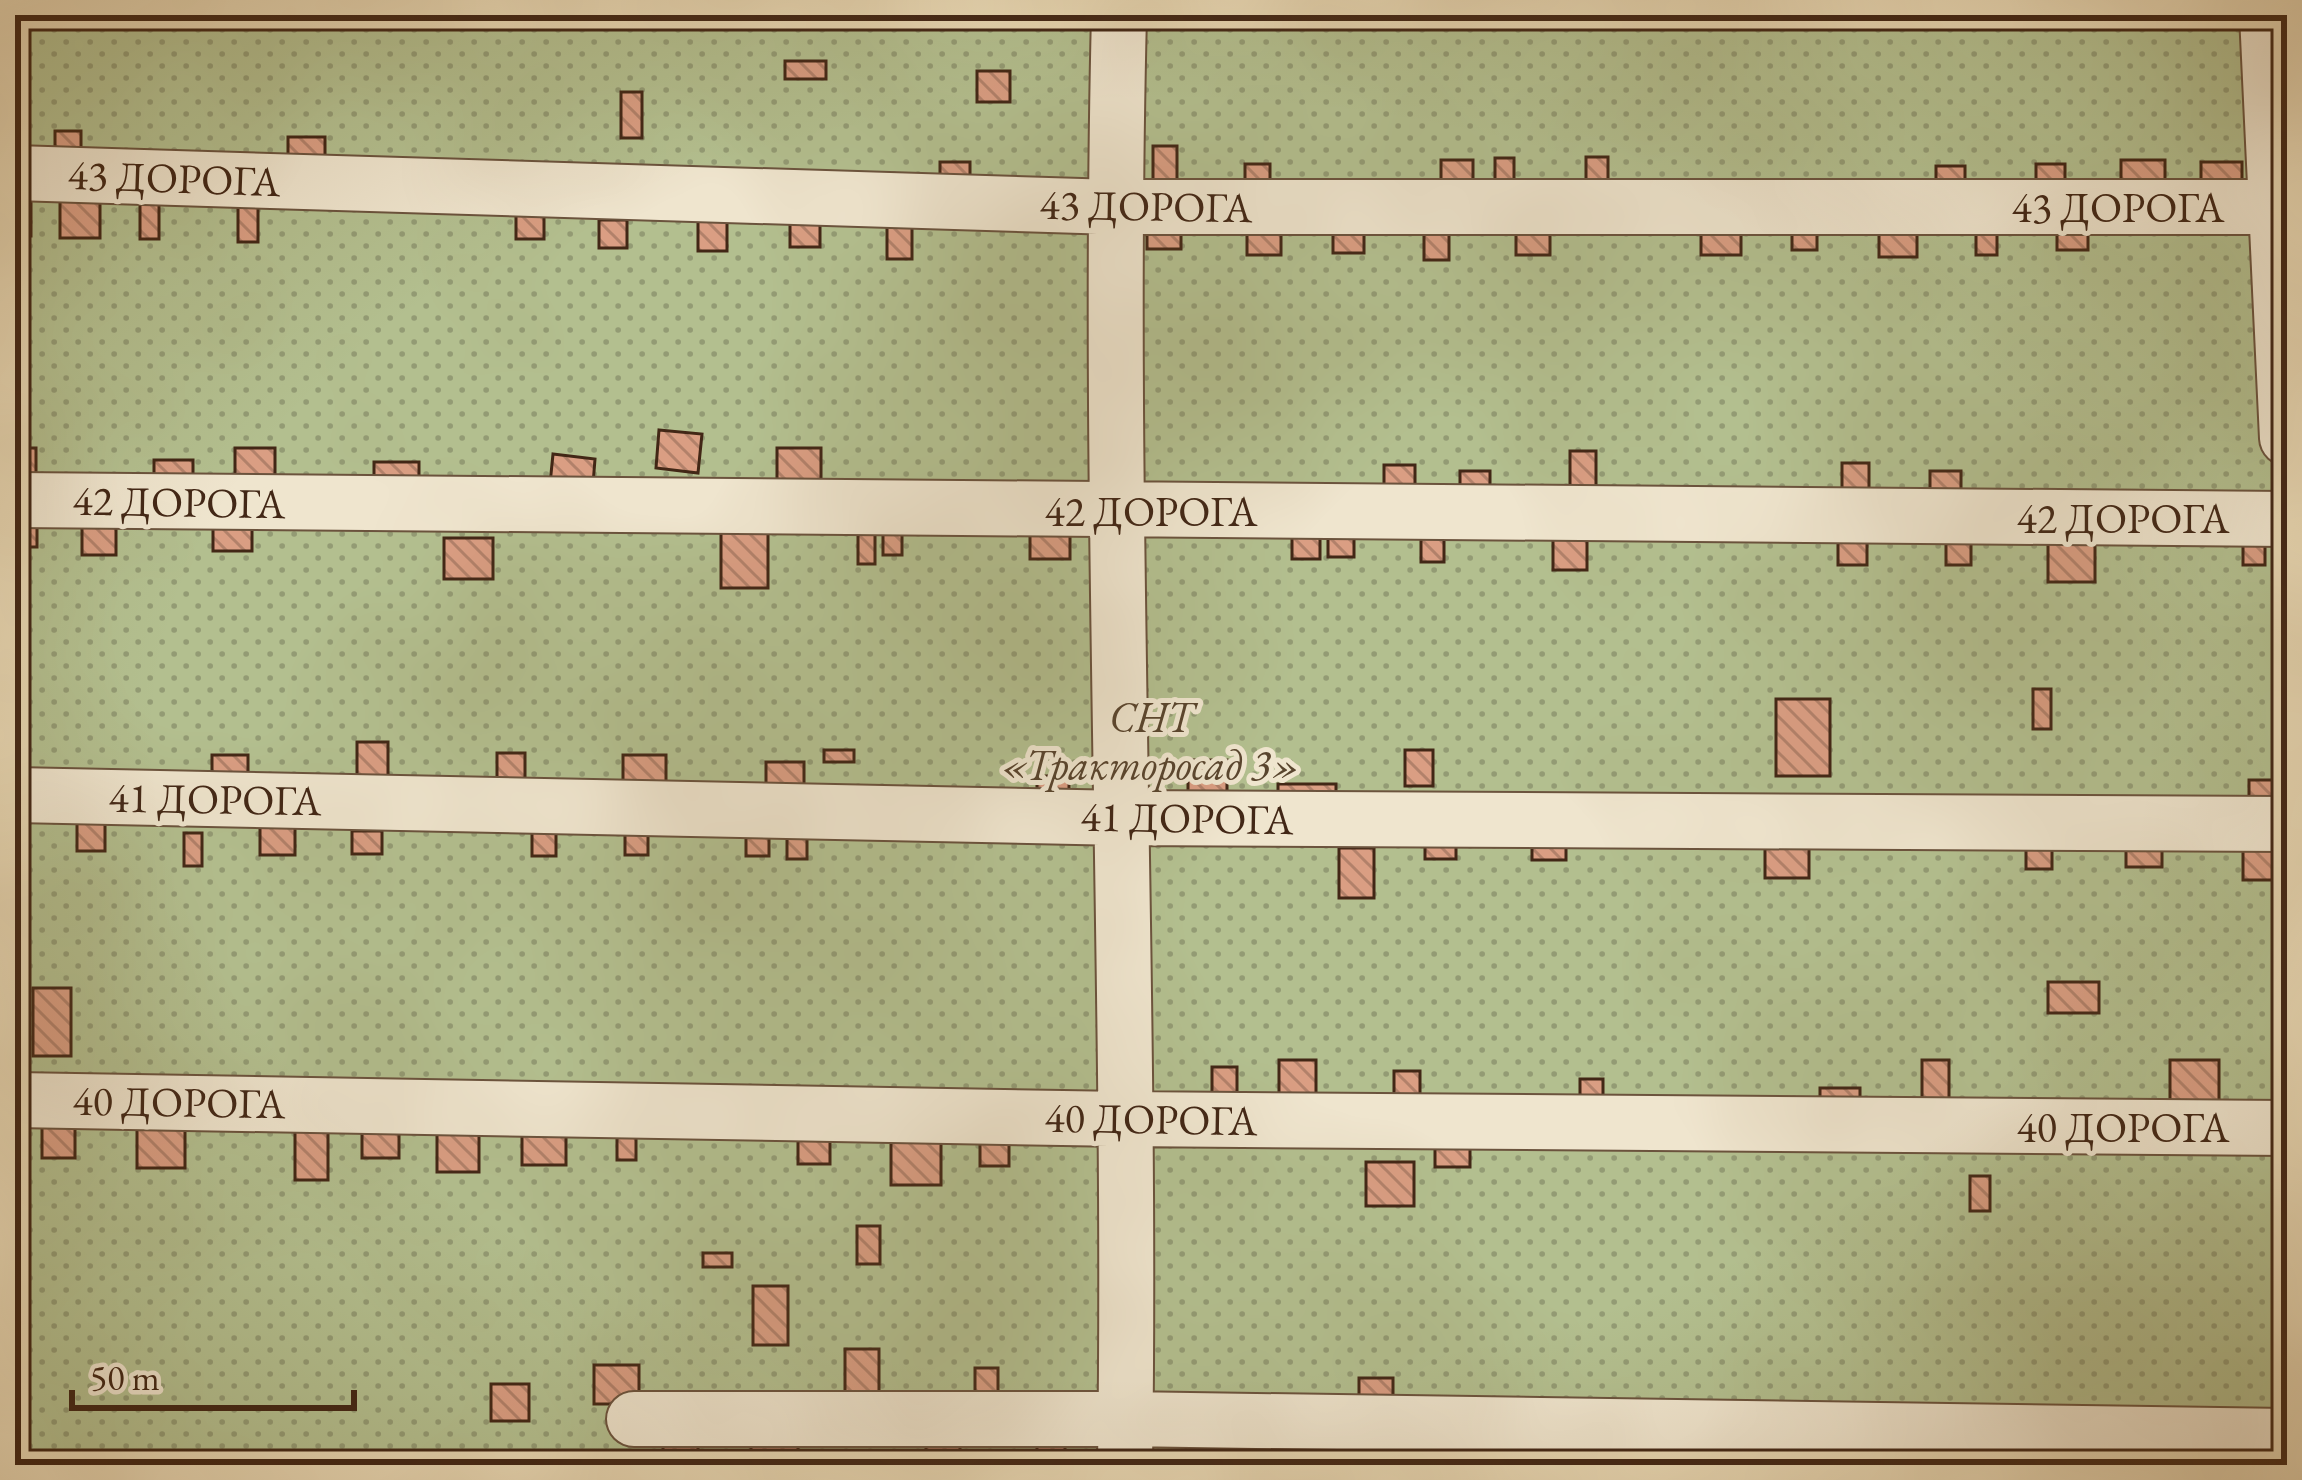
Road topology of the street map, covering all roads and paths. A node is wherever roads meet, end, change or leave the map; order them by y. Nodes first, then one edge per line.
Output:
1 (1119, 15) edge
2 (2267, 15) edge
3 (15, 173) edge
4 (1114, 207) junction
5 (2277, 207) junction
6 (2287, 438) edge
7 (15, 500) edge
8 (1118, 511) junction
9 (2287, 519) edge
10 (15, 795) edge
11 (1124, 818) junction
12 (2287, 824) edge
13 (15, 1100) edge
14 (1124, 1119) junction
15 (2287, 1128) edge
16 (634, 1419) dead end
17 (2287, 1436) edge
18 (1125, 1442) edge

1 - 4 street
2 - 5 street
3 - 4 street, 43 ДОРОГА
4 - 5 street, 43 ДОРОГА
4 - 8 street
5 - 6 street
7 - 8 street, 42 ДОРОГА
8 - 9 street, 42 ДОРОГА
8 - 11 street
10 - 11 street, 41 ДОРОГА
11 - 12 street, 41 ДОРОГА
11 - 14 street
13 - 14 street, 40 ДОРОГА
14 - 15 street, 40 ДОРОГА
14 - 18 street
16 - 18 street
17 - 18 street

